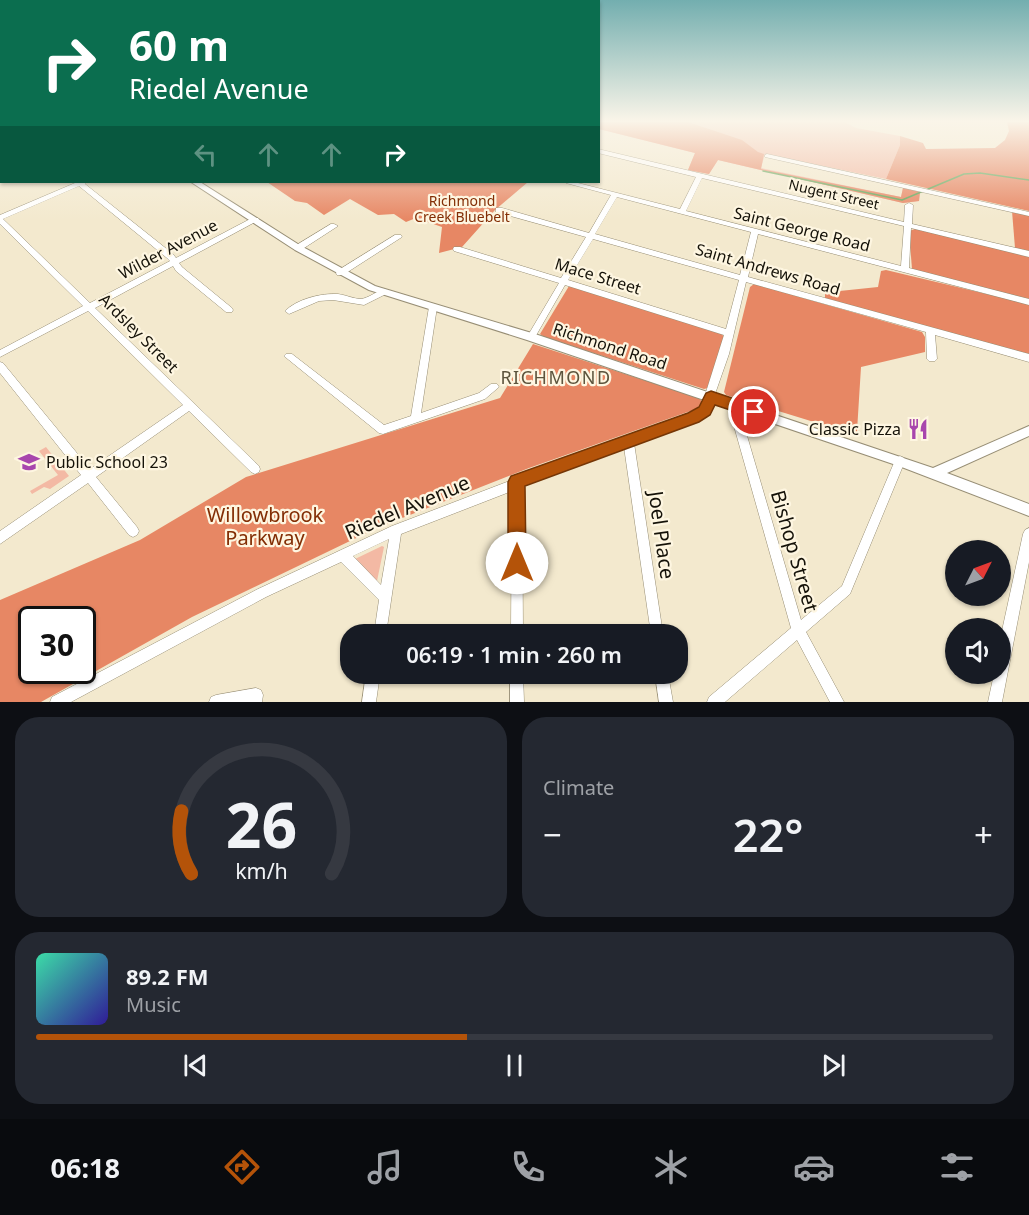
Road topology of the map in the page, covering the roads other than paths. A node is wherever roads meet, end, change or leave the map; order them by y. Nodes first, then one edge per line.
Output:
1 (613, 155) edge
2 (767, 156) dead end
3 (700, 176) junction
4 (79, 183) edge
5 (82, 183) edge
6 (197, 183) edge
7 (572, 183) edge
8 (615, 194) junction
9 (909, 206) dead end
10 (499, 210) dead end
11 (682, 212) junction
12 (1029, 214) edge
13 (0, 219) edge
14 (255, 220) junction
15 (907, 225) junction
16 (334, 226) dead end
17 (754, 231) junction
18 (591, 234) junction
19 (398, 237) dead end
20 (298, 248) junction
21 (457, 249) dead end
22 (1029, 254) edge
23 (175, 262) junction
24 (905, 270) junction
25 (340, 273) junction
26 (743, 277) junction
27 (564, 282) junction
28 (383, 292) junction
29 (1029, 302) edge
30 (90, 307) junction
31 (432, 307) junction
32 (229, 310) dead end
33 (290, 311) dead end
34 (930, 332) junction
35 (729, 333) junction
36 (531, 337) junction
37 (0, 354) edge
38 (289, 356) dead end
39 (1029, 358) edge
40 (932, 359) dead end
41 (0, 366) edge
42 (494, 387) dead end
43 (711, 397) junction
44 (733, 405) junction
45 (189, 406) junction
46 (415, 420) junction
47 (1029, 431) edge
48 (628, 440) junction
49 (900, 461) junction
50 (255, 469) dead end
51 (934, 473) junction
52 (89, 476) junction
53 (517, 482) junction
54 (1029, 510) edge
55 (396, 530) junction
56 (133, 531) dead end
57 (1029, 534) edge
58 (0, 538) edge
59 (343, 555) junction
60 (386, 598) junction
61 (1011, 620) edge
62 (382, 624) edge
63 (517, 624) edge
64 (656, 624) edge
65 (798, 630) junction
66 (372, 684) edge
67 (517, 684) edge
68 (663, 684) edge
69 (998, 684) edge
70 (57, 702) edge
71 (216, 702) edge
72 (255, 702) edge
73 (369, 702) edge
74 (517, 702) edge
75 (666, 702) edge
76 (714, 702) edge
77 (837, 702) edge
78 (994, 702) edge

1 - 3 street, Nugent Street
2 - 12 street
3 - 11 street
3 - 15 street, Nugent Street
4 - 13 street
5 - 23 street
6 - 14 street, Richmond Road
7 - 8 street, Saint George Road
8 - 11 street, Saint George Road
8 - 18 street
9 - 15 street
10 - 18 street, Saint Andrews Road
11 - 17 street, Saint George Road
13 - 30 street, Ardsley Street
14 - 20 street, Richmond Road
14 - 23 street, Wilder Avenue
15 - 22 street, Nugent Street
15 - 24 street
16 - 20 street
17 - 24 street, Saint George Road
17 - 26 street
18 - 26 street, Saint Andrews Road
18 - 27 street
19 - 25 street
20 - 25 street, Richmond Road
21 - 27 street, Mace Street
23 - 30 street, Wilder Avenue
23 - 32 street
24 - 29 street, Saint George Road
25 - 28 street, Richmond Road
26 - 34 street, Saint Andrews Road
26 - 35 street
27 - 35 street, Mace Street
27 - 36 street
28 - 31 street, Richmond Road
28 - 33 street
30 - 37 street, Wilder Avenue
30 - 45 street, Ardsley Street
31 - 36 street, Richmond Road
31 - 46 street
34 - 39 street, Saint Andrews Road
34 - 40 street
35 - 43 street
36 - 43 street, Richmond Road
38 - 46 street
41 - 52 street
42 - 46 street
43 - 44 street, Richmond Road
43 - 48 street, Riedel Avenue
44 - 49 street, Richmond Road
44 - 65 street, Bishop Street
45 - 50 street, Ardsley Street
45 - 52 street
47 - 51 street
48 - 53 street, Riedel Avenue
48 - 64 street, Joel Place
49 - 51 street, Richmond Road
49 - 65 street
51 - 54 street, Richmond Road
52 - 56 street
52 - 58 street
53 - 55 street, Riedel Avenue
53 - 63 street
55 - 59 street, Riedel Avenue
55 - 60 street
57 - 61 street
59 - 60 street
59 - 70 street, Riedel Avenue
60 - 62 street
65 - 76 street
65 - 77 street, Bishop Street
66 - 73 street
67 - 74 street
68 - 75 street
69 - 78 street
71 - 72 street

